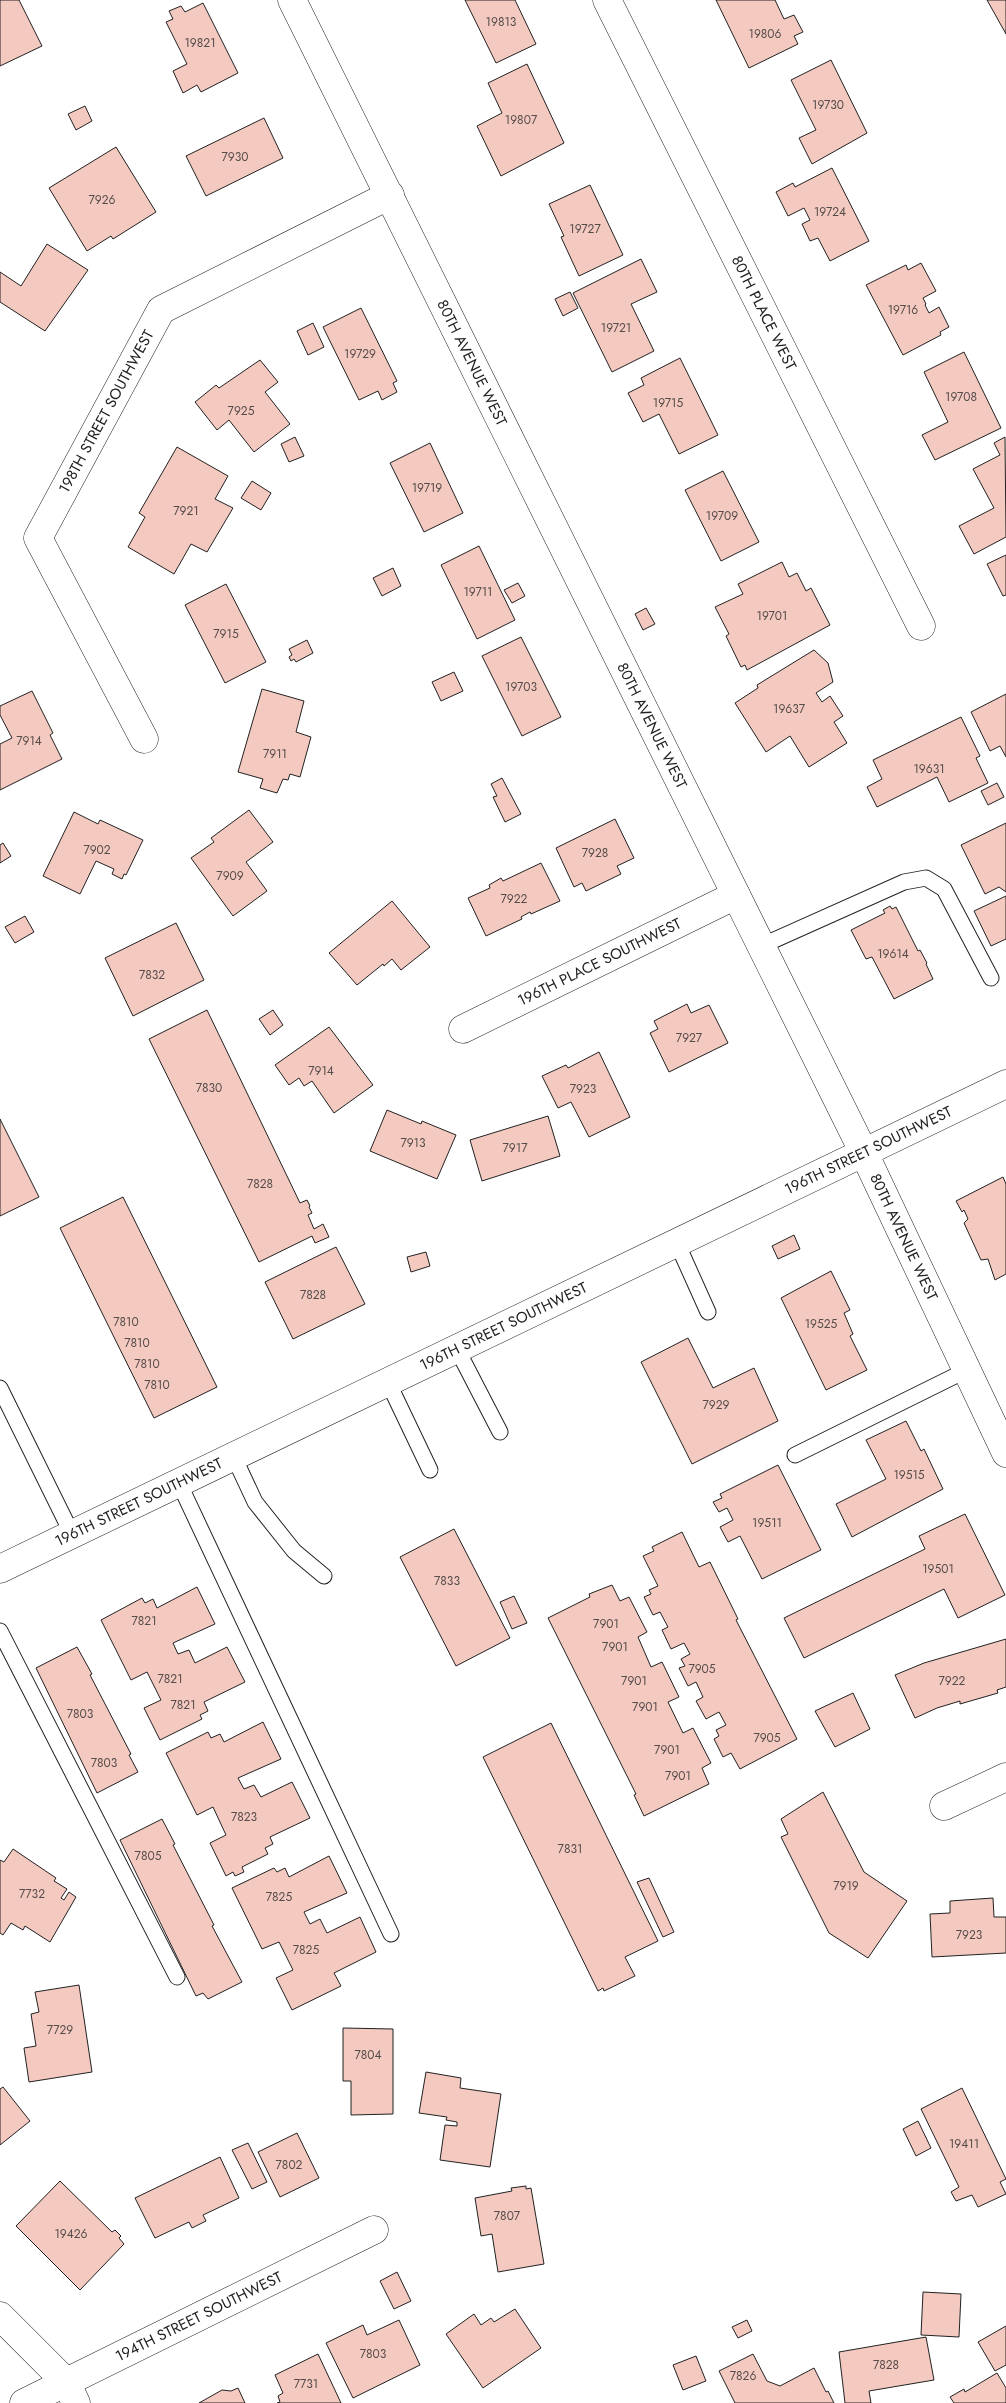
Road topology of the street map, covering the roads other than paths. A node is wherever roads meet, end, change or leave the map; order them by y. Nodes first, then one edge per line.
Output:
1 (292, 0) edge
2 (607, 0) edge
3 (390, 195) junction
4 (921, 626) dead end
5 (144, 739) dead end
6 (736, 895) junction
7 (761, 946) junction
8 (991, 978) dead end
9 (464, 1029) dead end
10 (1006, 1084) edge
11 (864, 1153) junction
12 (677, 1243) junction
13 (708, 1312) dead end
14 (457, 1349) junction
15 (967, 1370) junction
16 (388, 1382) junction
17 (0, 1388) edge
18 (500, 1432) dead end
19 (1006, 1453) edge
20 (795, 1456) dead end
21 (234, 1457) junction
22 (430, 1470) dead end
23 (179, 1483) junction
24 (72, 1534) junction
25 (0, 1569) edge
26 (324, 1576) dead end
27 (0, 1632) edge
28 (1006, 1777) edge
29 (944, 1806) dead end
30 (391, 1934) dead end
31 (177, 1977) dead end
32 (374, 2230) dead end
33 (0, 2316) edge
34 (71, 2393) edge
35 (24, 2403) edge

1 - 3 street, 80TH AVENUE WEST
2 - 4 street, 80TH PLACE WEST
3 - 5 street, 198TH STREET SOUTHWEST
3 - 6 street, 80TH AVENUE WEST
6 - 7 street, 80TH AVENUE WEST
6 - 9 street, 196TH PLACE SOUTHWEST
7 - 8 lane
7 - 11 street, 80TH AVENUE WEST
10 - 11 street, 196TH STREET SOUTHWEST
11 - 12 street, 196TH STREET SOUTHWEST
11 - 15 street, 80TH AVENUE WEST
12 - 13 lane
12 - 14 street, 196TH STREET SOUTHWEST
14 - 16 street, 196TH STREET SOUTHWEST
14 - 18 lane
15 - 19 street, 80TH AVENUE WEST
15 - 20 lane
16 - 21 street, 196TH STREET SOUTHWEST
16 - 22 lane
17 - 24 lane
21 - 23 street, 196TH STREET SOUTHWEST
21 - 26 lane
23 - 24 street, 196TH STREET SOUTHWEST
23 - 30 lane
24 - 25 street, 196TH STREET SOUTHWEST
27 - 31 lane
28 - 29 street
32 - 34 street, 194TH STREET SOUTHWEST
33 - 34 street
34 - 35 street, 194TH STREET SOUTHWEST

